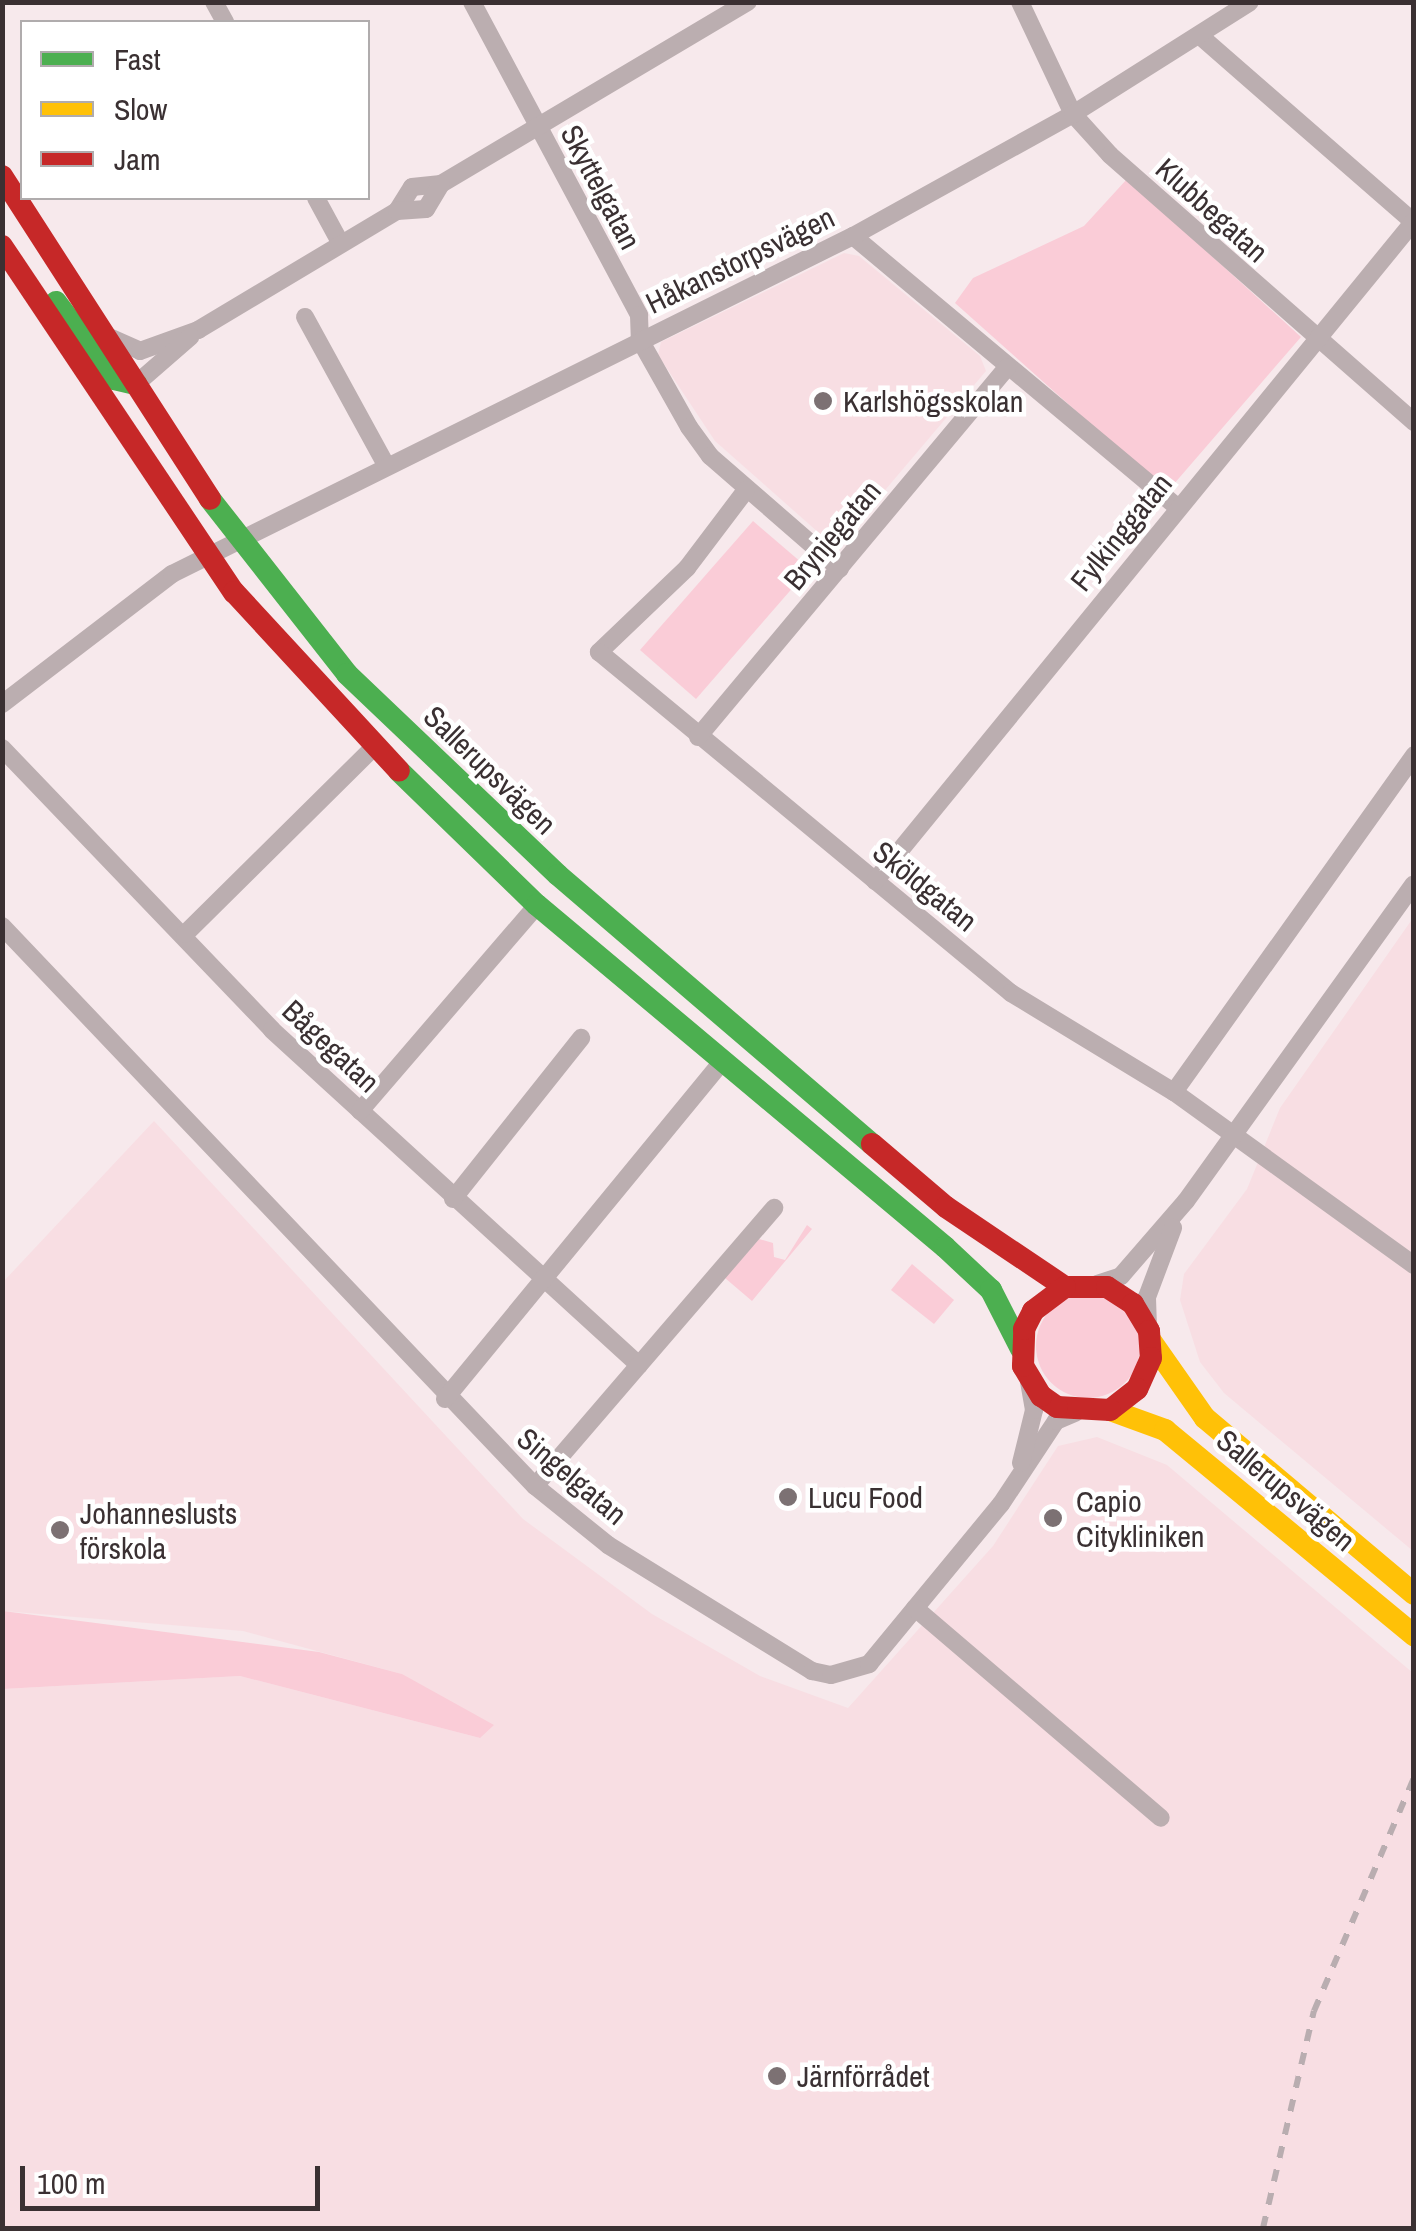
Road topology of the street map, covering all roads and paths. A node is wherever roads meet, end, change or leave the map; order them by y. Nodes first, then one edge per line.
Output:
1 (472, 2) edge
2 (1020, 2) edge
3 (1250, 2) edge
4 (736, 5) edge
5 (1199, 35) junction
6 (1073, 114) junction
7 (538, 128) junction
8 (2, 176) edge
9 (317, 200) edge
10 (1413, 222) edge
11 (853, 236) junction
12 (341, 244) junction
13 (5, 250) edge
14 (305, 317) dead end
15 (102, 330) junction
16 (198, 330) junction
17 (640, 340) junction
18 (1317, 340) junction
19 (1008, 367) junction
20 (136, 384) junction
21 (1414, 422) edge
22 (386, 465) junction
23 (746, 490) junction
24 (1177, 507) junction
25 (239, 539) junction
26 (208, 556) junction
27 (840, 569) junction
28 (2, 704) edge
29 (698, 737) junction
30 (2, 748) edge
31 (374, 748) junction
32 (1414, 755) edge
33 (876, 881) junction
34 (1414, 884) edge
35 (537, 905) junction
36 (2, 926) edge
37 (184, 934) junction
38 (581, 1038) dead end
39 (723, 1060) junction
40 (1174, 1092) junction
41 (360, 1111) junction
42 (1235, 1136) junction
43 (453, 1198) junction
44 (1186, 1201) junction
45 (774, 1208) dead end
46 (1414, 1264) edge
47 (545, 1281) junction
48 (1091, 1284) junction
49 (1066, 1287) junction
50 (1150, 1336) junction
51 (1021, 1349) junction
52 (639, 1366) junction
53 (1029, 1381) junction
54 (445, 1398) junction
55 (1110, 1410) junction
56 (1075, 1413) junction
57 (535, 1486) junction
58 (1002, 1504) junction
59 (1414, 1594) edge
60 (916, 1608) junction
61 (1414, 1635) edge
62 (1161, 1818) dead end

1 - 7 street, Skyttelgatan
2 - 6 street, Klubbegatan
3 - 5 street, Håkanstorpsvägen
4 - 7 street
5 - 6 street, Håkanstorpsvägen
5 - 10 street
6 - 11 street, Håkanstorpsvägen
6 - 18 street, Klubbegatan
7 - 12 street
7 - 17 street, Skyttelgatan
8 - 15 main road, Sallerupsvägen
9 - 12 street
10 - 18 street, Fylkinggatan
11 - 17 street, Håkanstorpsvägen
11 - 19 street
12 - 16 street
13 - 20 main road
13 - 26 main road
14 - 22 street
15 - 16 street
15 - 20 main road, Sallerupsvägen
16 - 20 street
17 - 22 street, Håkanstorpsvägen
17 - 23 street, Skyttelgatan
18 - 21 street, Klubbegatan
18 - 24 street, Fylkinggatan
19 - 24 street
19 - 27 street, Brynjegatan
20 - 25 main road, Sallerupsvägen
22 - 25 street, Håkanstorpsvägen
23 - 27 street, Skyttelgatan
23 - 29 street, Sköldgatan
24 - 33 street, Fylkinggatan
25 - 26 street, Håkanstorpsvägen
25 - 49 main road, Sallerupsvägen
26 - 28 street, Håkanstorpsvägen
26 - 31 main road
27 - 29 street, Brynjegatan
29 - 33 street, Sköldgatan
30 - 37 street, Bågegatan
31 - 35 main road
31 - 37 street
32 - 40 street
33 - 40 street, Sköldgatan
34 - 42 street
35 - 39 main road
35 - 41 street
36 - 54 street, Singelgatan
37 - 41 street, Bågegatan
38 - 43 street
39 - 47 street
39 - 51 main road
40 - 42 street, Sköldgatan
41 - 43 street, Bågegatan
42 - 44 street
42 - 46 street, Sköldgatan
43 - 47 street, Bågegatan
44 - 48 street
44 - 50 street
45 - 52 street
47 - 52 street, Bågegatan
47 - 54 street
48 - 49 main road
48 - 50 main road, Sallerupsvägen
49 - 51 main road
50 - 55 main road
50 - 59 main road, Sallerupsvägen
51 - 53 main road
52 - 57 street
53 - 56 main road
53 - 58 street, Singelgatan
54 - 57 street, Singelgatan
55 - 56 main road, Sallerupsvägen
55 - 61 main road, Sallerupsvägen
56 - 58 street, Singelgatan
57 - 60 street, Singelgatan
58 - 60 street, Singelgatan
60 - 62 street

